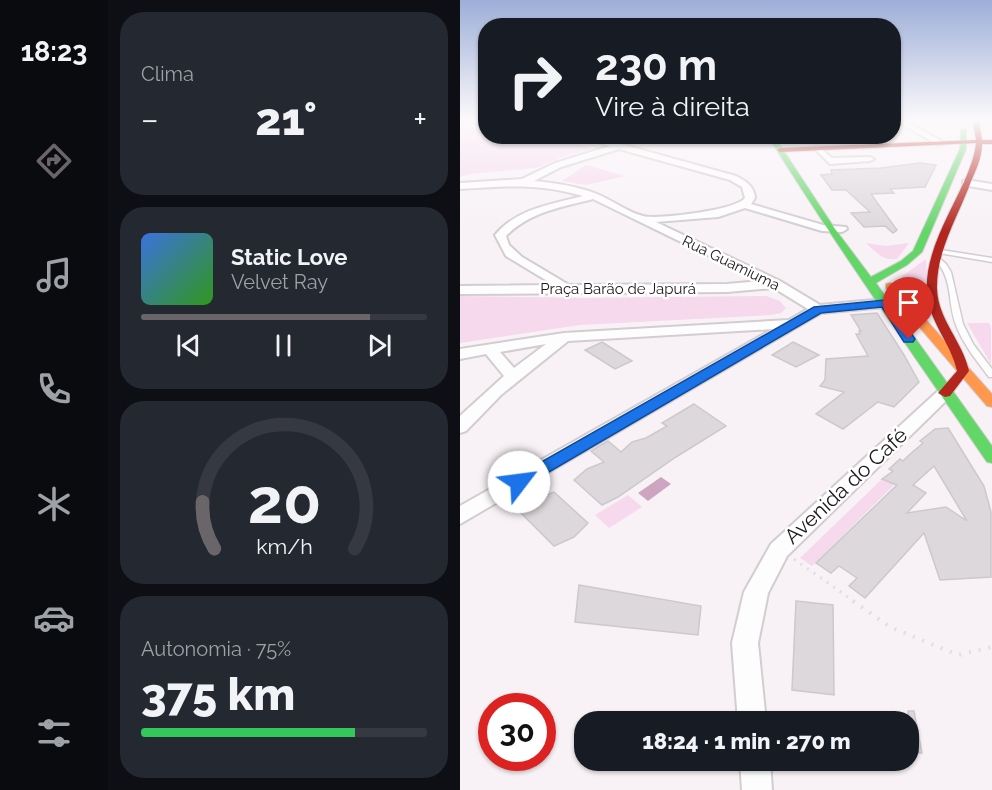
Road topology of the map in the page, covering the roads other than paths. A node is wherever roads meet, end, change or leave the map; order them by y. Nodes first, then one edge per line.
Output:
1 (581, 158) edge
2 (657, 158) edge
3 (788, 158) edge
4 (958, 158) edge
5 (963, 158) edge
6 (978, 158) edge
7 (972, 168) junction
8 (991, 172) edge
9 (523, 182) junction
10 (966, 183) junction
11 (460, 186) edge
12 (991, 187) edge
13 (594, 196) junction
14 (745, 205) junction
15 (642, 220) junction
16 (836, 230) junction
17 (939, 255) junction
18 (991, 260) edge
19 (875, 278) junction
20 (776, 284) junction
21 (566, 289) junction
22 (460, 290) edge
23 (885, 303) junction
24 (818, 309) junction
25 (793, 324) junction
26 (741, 327) junction
27 (564, 337) junction
28 (754, 347) junction
29 (489, 349) junction
30 (460, 354) edge
31 (963, 371) junction
32 (991, 375) edge
33 (513, 377) junction
34 (944, 393) junction
35 (991, 403) edge
36 (460, 427) edge
37 (991, 458) edge
38 (460, 516) edge
39 (751, 711) edge
40 (756, 771) edge
41 (757, 790) edge

1 - 9 street
2 - 14 street
3 - 16 main road
4 - 19 main road
5 - 7 main road
6 - 7 main road
7 - 8 main road
7 - 10 main road
9 - 11 street
9 - 13 street, Rua Guamiuma
10 - 12 street
10 - 17 main road
13 - 15 street, Rua Guamiuma
13 - 21 street
14 - 15 street
14 - 16 street
15 - 20 street, Rua Guamiuma
16 - 19 main road
17 - 18 lane
17 - 31 main road
17 - 32 lane
19 - 23 main road
19 - 31 main road
20 - 21 street, Praça Barão de Japurá
20 - 24 street, Rua Guamiuma
21 - 22 street, Praça Barão de Japurá
23 - 24 street
23 - 34 main road
24 - 25 street
25 - 26 street
25 - 28 street
26 - 27 street
26 - 28 street
27 - 29 street
27 - 33 street
28 - 38 street
29 - 30 street
29 - 33 street
31 - 34 main road, Avenida do Café
31 - 35 main road
33 - 36 street
34 - 37 main road
34 - 39 street, Avenida do Café
40 - 41 street

